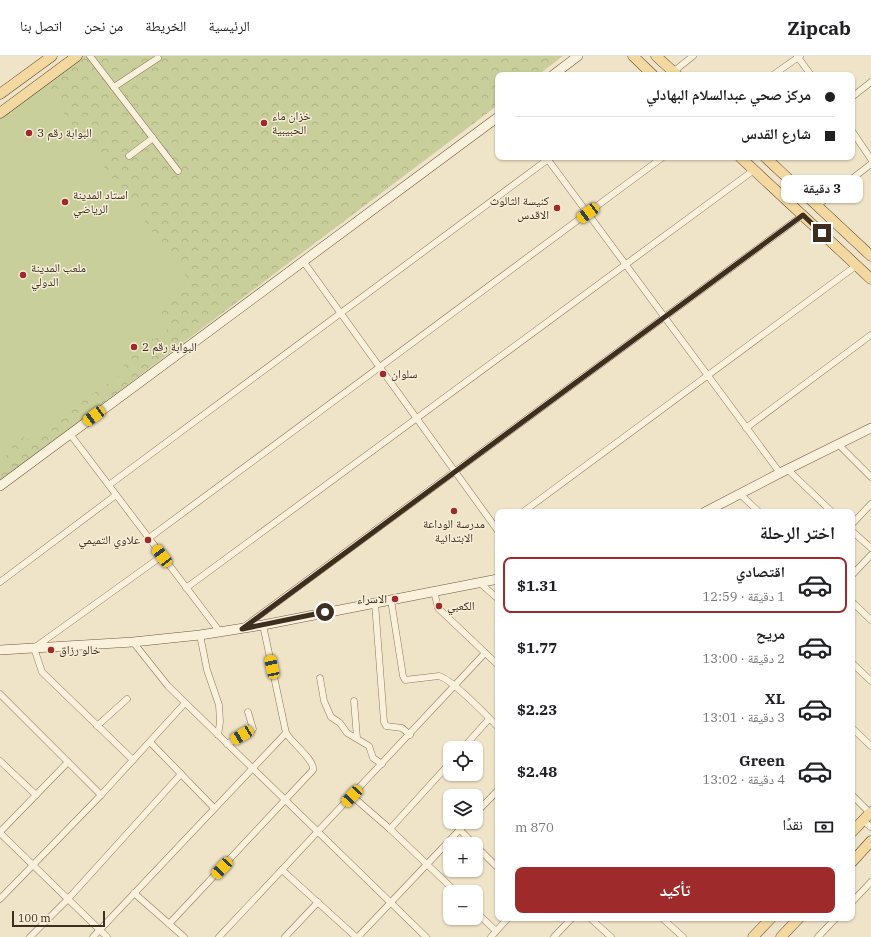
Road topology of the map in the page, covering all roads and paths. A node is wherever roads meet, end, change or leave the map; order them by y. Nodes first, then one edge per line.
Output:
1 (52, 56) edge
2 (77, 56) edge
3 (90, 56) edge
4 (578, 56) edge
5 (633, 56) edge
6 (656, 56) edge
7 (693, 56) edge
8 (798, 57) edge
9 (158, 58) dead end
10 (557, 72) edge
11 (650, 72) edge
12 (674, 72) edge
13 (676, 72) edge
14 (777, 72) edge
15 (809, 72) edge
16 (871, 82) edge
17 (114, 87) junction
18 (0, 94) edge
19 (855, 95) edge
20 (0, 113) edge
21 (495, 119) edge
22 (855, 136) edge
23 (153, 138) junction
24 (129, 156) dead end
25 (871, 158) edge
26 (545, 160) edge
27 (549, 160) edge
28 (659, 160) edge
29 (743, 160) edge
30 (770, 160) edge
31 (871, 164) edge
32 (178, 170) dead end
33 (754, 170) junction
34 (818, 205) junction
35 (588, 213) junction
36 (803, 215) junction
37 (844, 230) junction
38 (832, 242) junction
39 (871, 256) edge
40 (303, 261) junction
41 (626, 264) junction
42 (857, 266) junction
43 (871, 279) edge
44 (341, 313) junction
45 (665, 317) junction
46 (871, 335) edge
47 (380, 367) junction
48 (708, 376) junction
49 (417, 418) junction
50 (746, 428) junction
51 (871, 428) edge
52 (70, 434) junction
53 (838, 444) junction
54 (783, 471) junction
55 (455, 472) junction
56 (871, 477) edge
57 (109, 485) junction
58 (0, 486) edge
59 (740, 494) junction
60 (116, 496) junction
61 (871, 504) edge
62 (527, 509) edge
63 (711, 509) edge
64 (756, 509) edge
65 (828, 509) edge
66 (855, 521) edge
67 (495, 527) edge
68 (855, 533) edge
69 (149, 538) junction
70 (871, 548) edge
71 (871, 555) edge
72 (162, 556) junction
73 (855, 572) edge
74 (495, 580) edge
75 (0, 582) edge
76 (480, 583) junction
77 (186, 588) junction
78 (434, 592) junction
79 (495, 596) edge
80 (391, 600) junction
81 (375, 603) junction
82 (855, 605) edge
83 (871, 620) edge
84 (263, 625) junction
85 (242, 629) junction
86 (220, 632) junction
87 (200, 635) junction
88 (133, 642) junction
89 (34, 648) junction
90 (0, 650) edge
91 (485, 653) junction
92 (495, 662) edge
93 (855, 666) edge
94 (320, 678) dead end
95 (871, 682) edge
96 (455, 686) junction
97 (0, 694) edge
98 (127, 699) dead end
99 (354, 700) dead end
100 (185, 703) junction
101 (248, 712) dead end
102 (489, 719) junction
103 (495, 724) edge
104 (97, 726) junction
105 (855, 731) edge
106 (286, 733) junction
107 (410, 734) junction
108 (218, 735) junction
109 (357, 738) junction
110 (469, 741) edge
111 (150, 742) junction
112 (227, 744) junction
113 (871, 746) edge
114 (133, 760) junction
115 (0, 761) edge
116 (68, 762) junction
117 (382, 764) junction
118 (252, 768) junction
119 (443, 770) edge
120 (181, 774) junction
121 (495, 793) edge
122 (36, 795) junction
123 (101, 795) junction
124 (352, 796) junction
125 (855, 798) edge
126 (285, 800) junction
127 (483, 806) edge
128 (214, 808) junction
129 (871, 812) edge
130 (867, 824) edge
131 (390, 829) junction
132 (460, 830) joint
133 (855, 830) edge
134 (318, 832) junction
135 (0, 833) edge
136 (467, 837) edge
137 (871, 841) edge
138 (483, 853) edge
139 (855, 859) edge
140 (427, 864) junction
141 (495, 864) edge
142 (33, 865) junction
143 (282, 870) junction
144 (871, 882) edge
145 (449, 885) edge
146 (134, 893) junction
147 (0, 899) edge
148 (68, 899) junction
149 (855, 899) edge
150 (318, 902) junction
151 (391, 902) junction
152 (483, 919) edge
153 (505, 921) edge
154 (569, 921) edge
155 (593, 921) edge
156 (665, 921) edge
157 (768, 921) edge
158 (796, 921) edge
159 (833, 921) edge
160 (170, 924) junction
161 (100, 930) junction
162 (496, 931) junction
163 (30, 937) edge
164 (93, 937) edge
165 (107, 937) edge
166 (184, 937) edge
167 (218, 937) edge
168 (285, 937) edge
169 (357, 937) edge
170 (426, 937) edge
171 (491, 937) edge
172 (554, 937) edge
173 (611, 937) edge
174 (683, 937) edge
175 (753, 937) edge
176 (781, 937) edge
177 (818, 937) edge

1 - 18 main road
2 - 20 main road
3 - 17 street
4 - 10 street
5 - 11 main road
6 - 12 main road
7 - 13 street
8 - 14 street
8 - 15 street
9 - 17 street
16 - 19 street
17 - 23 street
21 - 40 street
22 - 25 street
23 - 24 street
23 - 32 street
26 - 44 street
27 - 35 street
28 - 35 street
29 - 33 main road
30 - 34 main road
31 - 34 street
33 - 36 main road
33 - 41 street
34 - 37 main road
35 - 41 street
35 - 47 street
36 - 38 main road
36 - 45 street
37 - 38 main road
37 - 39 main road
38 - 42 main road
40 - 44 street
40 - 52 street
41 - 45 street
41 - 49 street
42 - 43 main road
42 - 48 street
44 - 47 street
44 - 57 street
45 - 48 street
45 - 55 street
46 - 50 street
47 - 49 street
47 - 69 street
48 - 50 street
48 - 62 street
49 - 55 street
49 - 77 street
50 - 54 street
51 - 53 street
52 - 57 street
52 - 58 street
53 - 54 street
53 - 56 street
54 - 59 street
54 - 65 street
55 - 67 street
55 - 85 street
57 - 60 street
59 - 63 street
59 - 64 street
60 - 69 street
60 - 75 street
61 - 66 street
68 - 70 street
69 - 72 street
71 - 73 street
72 - 77 street
72 - 89 street
74 - 76 street
76 - 78 street
76 - 79 street
77 - 86 street
78 - 80 street
78 - 91 street
80 - 81 street
80 - 96 street
81 - 84 street
81 - 107 street
82 - 83 street
84 - 85 street
84 - 106 street
85 - 86 street
86 - 87 street
87 - 88 street
87 - 108 street
88 - 89 street
88 - 100 street
89 - 90 street
89 - 104 street
91 - 92 street
91 - 96 street
93 - 95 street
94 - 109 street
96 - 102 street
96 - 107 street
97 - 116 street
98 - 104 street
99 - 109 street
100 - 108 street
100 - 111 street
101 - 112 street
102 - 103 street
102 - 110 street
104 - 114 street
105 - 113 street
106 - 118 street
106 - 126 street
107 - 117 street
108 - 112 street
109 - 117 street
111 - 114 street
111 - 120 street
112 - 118 street
114 - 123 street
115 - 122 street
116 - 122 street
116 - 123 street
117 - 124 street
118 - 126 street
118 - 128 street
119 - 131 street
120 - 128 street
120 - 148 street
121 - 127 street
122 - 135 street
123 - 142 street
124 - 131 street
124 - 134 street
125 - 129 street
126 - 134 street
126 - 160 street
128 - 146 street
129 - 130 main road
130 - 133 main road
131 - 140 street
132 - 136 street
132 - 140 street
134 - 143 street
134 - 151 street
135 - 142 street
137 - 139 main road
138 - 141 street
140 - 145 street
140 - 151 street
142 - 147 street
142 - 148 street
143 - 150 street
143 - 167 street
144 - 149 street
146 - 160 street
146 - 161 street
148 - 161 street
148 - 163 street
150 - 168 street
150 - 169 street
151 - 169 street
151 - 170 street
152 - 162 street
153 - 162 street
154 - 172 street
155 - 173 street
156 - 174 street
157 - 175 main road
158 - 176 main road
159 - 177 street
160 - 166 street
161 - 164 street
161 - 165 street
162 - 171 street

